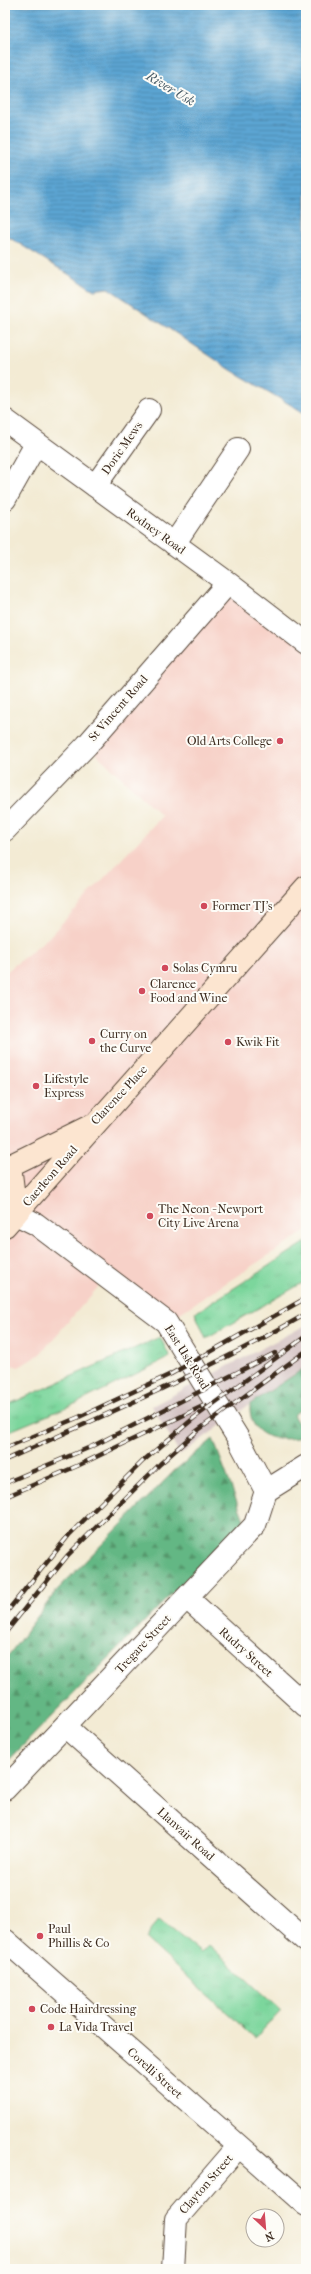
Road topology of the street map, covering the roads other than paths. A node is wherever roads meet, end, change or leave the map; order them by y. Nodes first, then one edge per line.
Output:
1 (149, 410) dead end
2 (5, 420) edge
3 (36, 444) junction
4 (238, 449) dead end
5 (95, 486) junction
6 (5, 499) edge
7 (174, 544) junction
8 (228, 583) junction
9 (306, 643) edge
10 (5, 830) edge
11 (306, 887) edge
12 (93, 1125) junction
13 (7, 1166) edge
14 (11, 1220) edge
15 (306, 1466) edge
16 (266, 1491) junction
17 (187, 1598) junction
18 (306, 1706) edge
19 (66, 1727) junction
20 (5, 1789) edge
21 (5, 1940) edge
22 (306, 1941) edge
23 (238, 2147) junction
24 (306, 2205) edge
25 (173, 2269) edge

1 - 5 street, Doric Mews
2 - 3 street, Rodney Road
3 - 5 street, Rodney Road
3 - 6 street
4 - 7 street
5 - 7 street, Rodney Road
7 - 8 street, Rodney Road
8 - 9 street, Rodney Road
8 - 10 street, St Vincent Road
11 - 12 main road, Clarence Place
12 - 13 main road, Clarence Place
12 - 14 main road, Caerleon Road
13 - 14 main road
14 - 16 street, East Usk Road
15 - 16 street
16 - 17 street, Tregare Street
17 - 18 street, Rudry Street
17 - 19 street, Tregare Street
19 - 20 street, Tregare Street
19 - 22 street, Llanvair Road
21 - 23 street, Corelli Street
23 - 24 street, Corelli Street
23 - 25 street, Clayton Street

